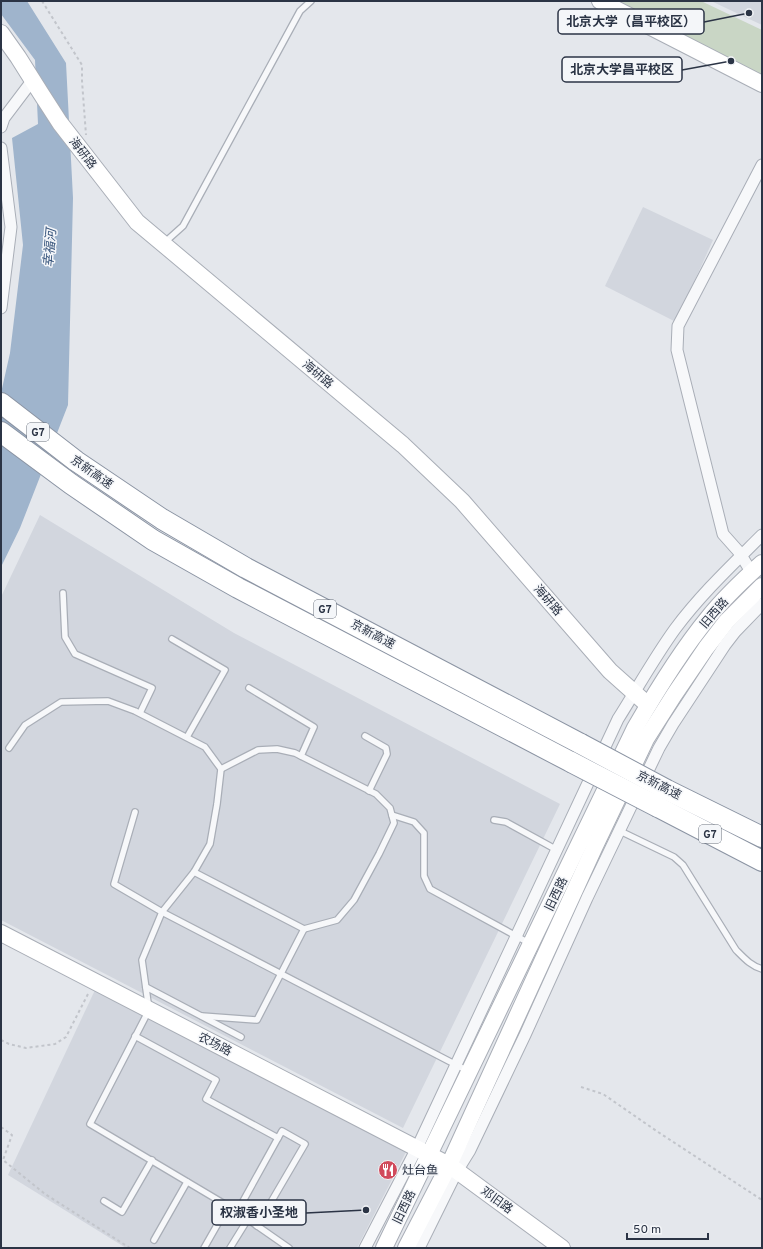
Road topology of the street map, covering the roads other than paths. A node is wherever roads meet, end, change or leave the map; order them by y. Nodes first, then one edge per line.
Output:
1 (311, 1) edge
2 (600, 1) edge
3 (1, 33) edge
4 (762, 84) edge
5 (36, 86) junction
6 (1, 127) edge
7 (1, 148) edge
8 (762, 165) edge
9 (4, 190) edge
10 (163, 244) junction
11 (1, 308) edge
12 (1, 403) edge
13 (1, 432) edge
14 (762, 534) edge
15 (741, 555) junction
16 (757, 568) edge
17 (762, 586) edge
18 (63, 593) dead end
19 (762, 604) edge
20 (172, 639) dead end
21 (249, 688) dead end
22 (634, 693) junction
23 (648, 705) junction
24 (140, 713) junction
25 (365, 736) dead end
26 (187, 737) junction
27 (9, 748) dead end
28 (301, 756) junction
29 (221, 769) junction
30 (369, 790) junction
31 (135, 812) dead end
32 (392, 815) junction
33 (494, 820) dead end
34 (620, 830) junction
35 (762, 837) edge
36 (558, 850) junction
37 (762, 861) edge
38 (194, 872) junction
39 (162, 912) junction
40 (304, 929) junction
41 (1, 933) edge
42 (517, 936) junction
43 (532, 944) junction
44 (762, 968) edge
45 (281, 974) junction
46 (146, 987) junction
47 (149, 1010) junction
48 (202, 1016) junction
49 (135, 1036) junction
50 (241, 1037) dead end
51 (456, 1065) junction
52 (470, 1072) junction
53 (278, 1138) junction
54 (423, 1151) junction
55 (152, 1160) junction
56 (453, 1168) junction
57 (187, 1182) junction
58 (104, 1201) dead end
59 (228, 1206) junction
60 (237, 1212) junction
61 (248, 1219) junction
62 (257, 1226) junction
63 (154, 1240) dead end
64 (204, 1248) edge
65 (230, 1248) edge
66 (289, 1248) edge
67 (365, 1248) edge
68 (384, 1248) edge
69 (406, 1248) edge
70 (420, 1248) edge
71 (562, 1248) edge

1 - 10 lane
2 - 4 main road
3 - 5 main road, 海研路
5 - 6 street
5 - 10 main road, 海研路
7 - 9 street
8 - 15 street
9 - 11 street
10 - 22 main road, 海研路
12 - 35 highway, 京新高速 / G7, bridge
13 - 37 highway, 京新高速 / G7, bridge
14 - 15 street
15 - 16 street
15 - 22 street
16 - 23 main road, 旧西路
17 - 56 main road, 旧西路
18 - 24 lane
19 - 34 street
20 - 26 lane
21 - 28 lane
22 - 23 main road, 海研路
22 - 36 street
23 - 43 main road, 旧西路
24 - 26 lane
24 - 27 lane
25 - 30 lane
26 - 29 lane
28 - 29 lane
28 - 30 lane
29 - 38 lane
30 - 32 lane
31 - 39 lane
32 - 40 lane
32 - 42 lane
33 - 36 lane
34 - 44 lane
34 - 56 street
36 - 42 street
38 - 39 lane
38 - 40 lane
39 - 45 lane
39 - 46 lane
40 - 45 lane
41 - 47 main road, 农场路
42 - 43 lane
42 - 51 street
43 - 52 main road, 旧西路
45 - 48 lane
45 - 51 lane
46 - 47 lane
46 - 48 lane
47 - 49 lane
47 - 54 main road, 农场路
48 - 50 lane
49 - 53 lane
49 - 55 lane
51 - 52 lane
51 - 54 street
52 - 54 main road, 旧西路
53 - 60 lane
53 - 62 lane
54 - 56 main road, 邓旧路
54 - 67 street
54 - 68 main road, 旧西路
55 - 57 lane
55 - 58 lane
56 - 69 main road, 旧西路
56 - 70 street
56 - 71 main road, 邓旧路
57 - 59 lane
57 - 63 lane
59 - 60 lane
59 - 64 lane
60 - 61 lane
61 - 62 lane
61 - 65 lane
62 - 66 lane

